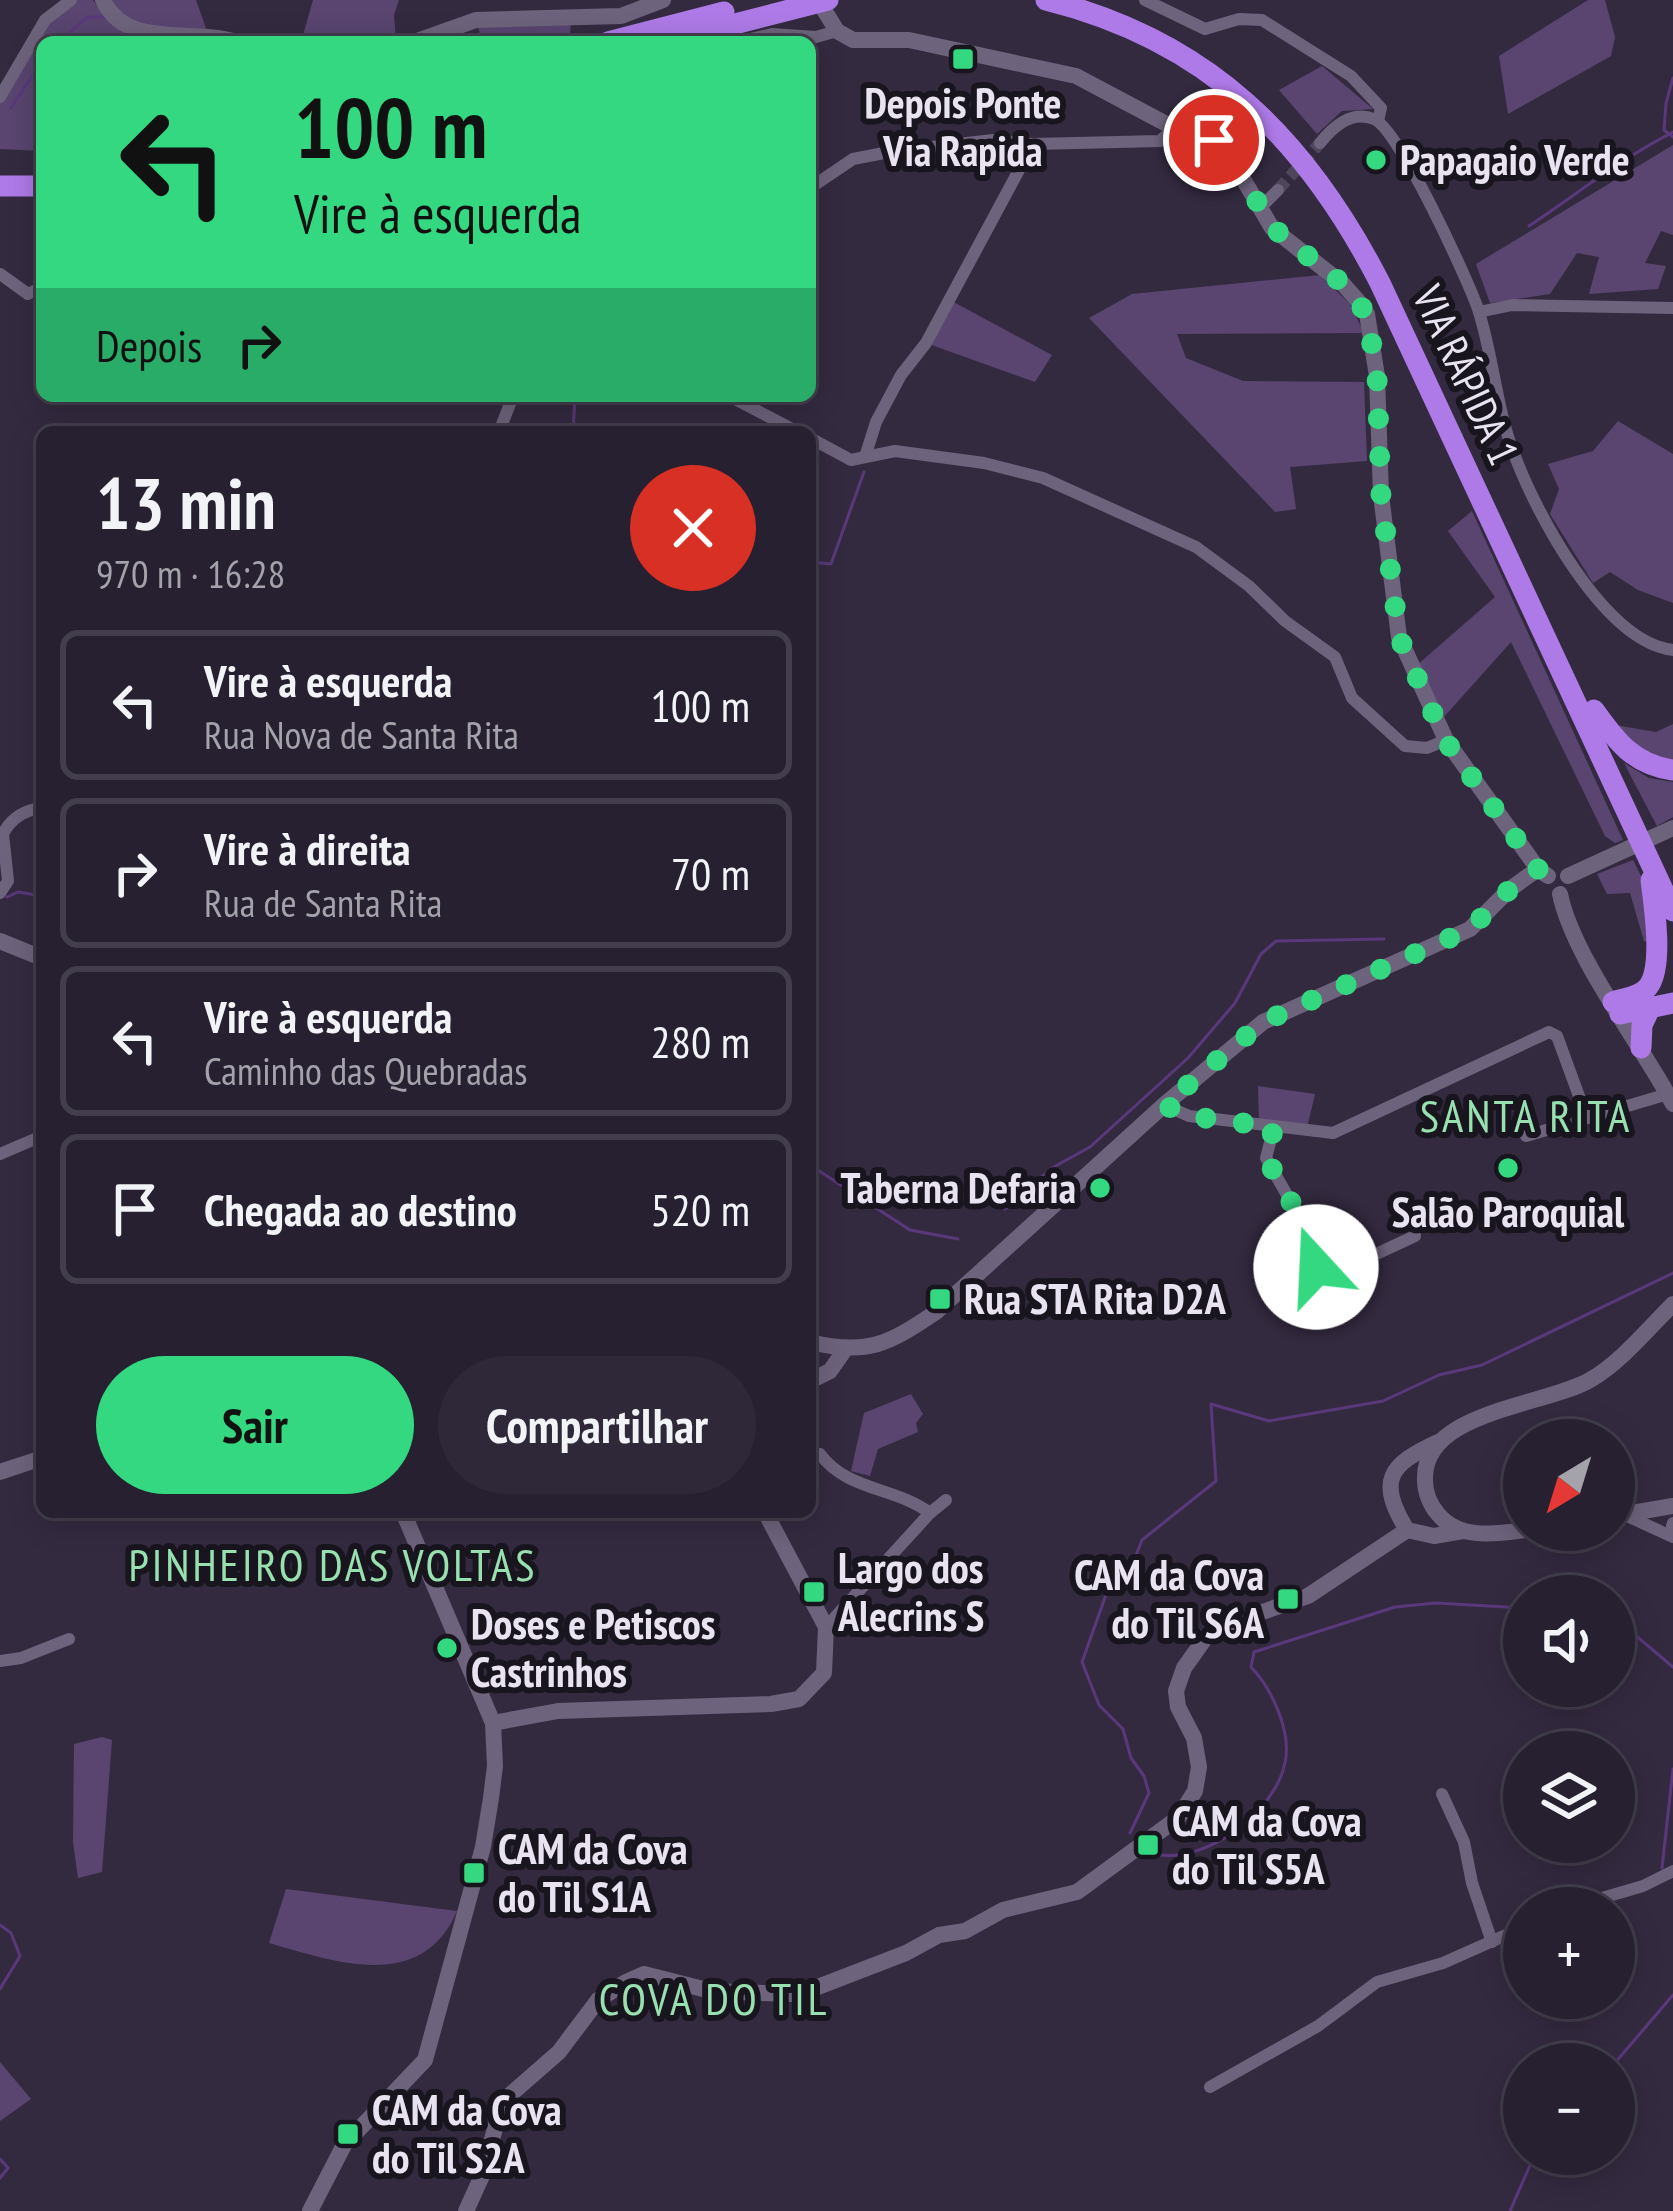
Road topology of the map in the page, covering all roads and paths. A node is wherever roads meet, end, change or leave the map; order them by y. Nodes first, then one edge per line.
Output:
1 (70, 0) edge
2 (634, 0) edge
3 (663, 0) edge
4 (771, 0) edge
5 (818, 0) edge
6 (1046, 0) edge
7 (1094, 0) edge
8 (1144, 0) edge
9 (109, 9) edge
10 (610, 16) junction
11 (831, 16) edge
12 (209, 36) edge
13 (431, 36) edge
14 (631, 36) edge
15 (703, 36) edge
16 (763, 36) edge
17 (801, 36) edge
18 (0, 97) edge
19 (1382, 123) junction
20 (1174, 128) junction
21 (1033, 144) junction
22 (1310, 152) junction
23 (0, 172) edge
24 (36, 173) edge
25 (816, 183) edge
26 (0, 186) edge
27 (36, 186) edge
28 (1278, 190) tunnel mouth
29 (1259, 208) junction
30 (0, 274) edge
31 (36, 290) edge
32 (1673, 308) edge
33 (1479, 312) junction
34 (740, 402) edge
35 (786, 426) edge
36 (816, 441) edge
37 (865, 458) junction
38 (1673, 650) edge
39 (1594, 710) junction
40 (1445, 740) junction
41 (1673, 770) edge
42 (36, 809) edge
43 (1637, 819) junction
44 (1664, 839) edge
45 (1543, 872) junction
46 (1568, 876) junction
47 (1673, 881) edge
48 (0, 893) edge
49 (1560, 894) junction
50 (1673, 911) edge
51 (0, 941) edge
52 (36, 956) edge
53 (1662, 1005) edge
54 (1616, 1008) junction
55 (1641, 1048) junction
56 (1671, 1099) edge
57 (1164, 1105) junction
58 (1587, 1118) junction
59 (1274, 1127) junction
60 (1526, 1136) dead end
61 (36, 1139) edge
62 (0, 1154) edge
63 (1415, 1236) dead end
64 (1673, 1304) edge
65 (816, 1344) edge
66 (844, 1351) junction
67 (816, 1379) edge
68 (1439, 1442) junction
69 (820, 1454) dead end
70 (36, 1460) edge
71 (0, 1472) edge
72 (946, 1500) dead end
73 (1666, 1507) edge
74 (1436, 1512) junction
75 (1635, 1512) edge
76 (930, 1513) junction
77 (407, 1518) edge
78 (768, 1518) edge
79 (1635, 1519) edge
80 (1673, 1529) edge
81 (1463, 1531) junction
82 (1414, 1532) junction
83 (1503, 1533) edge
84 (826, 1628) junction
85 (69, 1639) dead end
86 (0, 1661) edge
87 (493, 1723) junction
88 (1442, 1794) dead end
89 (1673, 1871) edge
90 (1635, 1888) edge
91 (1503, 1937) edge
92 (1492, 1942) junction
93 (1210, 2087) dead end
94 (310, 2211) edge
95 (466, 2211) edge

1 - 18 street
2 - 10 street
3 - 10 street
4 - 14 highway
5 - 11 street
6 - 22 highway, VIA RÁPIDA 1
7 - 22 highway, VIA RÁPIDA 1
8 - 19 street
9 - 12 street
10 - 13 street
11 - 15 highway
11 - 20 street
16 - 17 street
19 - 22 street
19 - 33 street
20 - 21 street
20 - 29 street
21 - 25 street
21 - 37 street
22 - 39 highway, VIA RÁPIDA 1
22 - 43 highway, VIA RÁPIDA 1
23 - 24 highway
26 - 27 highway
28 - 29 street
29 - 40 street
30 - 31 street
32 - 33 street
33 - 38 street
34 - 35 street
36 - 37 street
37 - 40 street
39 - 41 highway
39 - 43 highway, VIA RÁPIDA 1
40 - 45 street
42 - 48 street
43 - 44 highway, VIA RÁPIDA 1
44 - 46 street
44 - 47 highway, VIA RÁPIDA 1
44 - 50 highway, VIA RÁPIDA 1
44 - 54 highway
45 - 46 street
45 - 49 street
45 - 57 street
46 - 49 street
49 - 54 street
51 - 52 street
53 - 54 highway
53 - 55 highway
54 - 55 street
55 - 56 street
56 - 58 street
57 - 59 street
57 - 66 street
58 - 59 street
58 - 60 street
59 - 63 street
61 - 62 street
64 - 68 street
65 - 66 street
66 - 67 street
68 - 74 street
68 - 82 street
69 - 76 street
70 - 71 street
72 - 76 street
73 - 75 street
73 - 80 street
74 - 81 street
74 - 82 street
76 - 84 street
77 - 87 street
78 - 84 street
79 - 80 street
81 - 82 street
81 - 83 street
82 - 95 street
84 - 87 street
85 - 86 street
87 - 94 street
88 - 92 street
89 - 90 street
91 - 92 street
92 - 93 street

